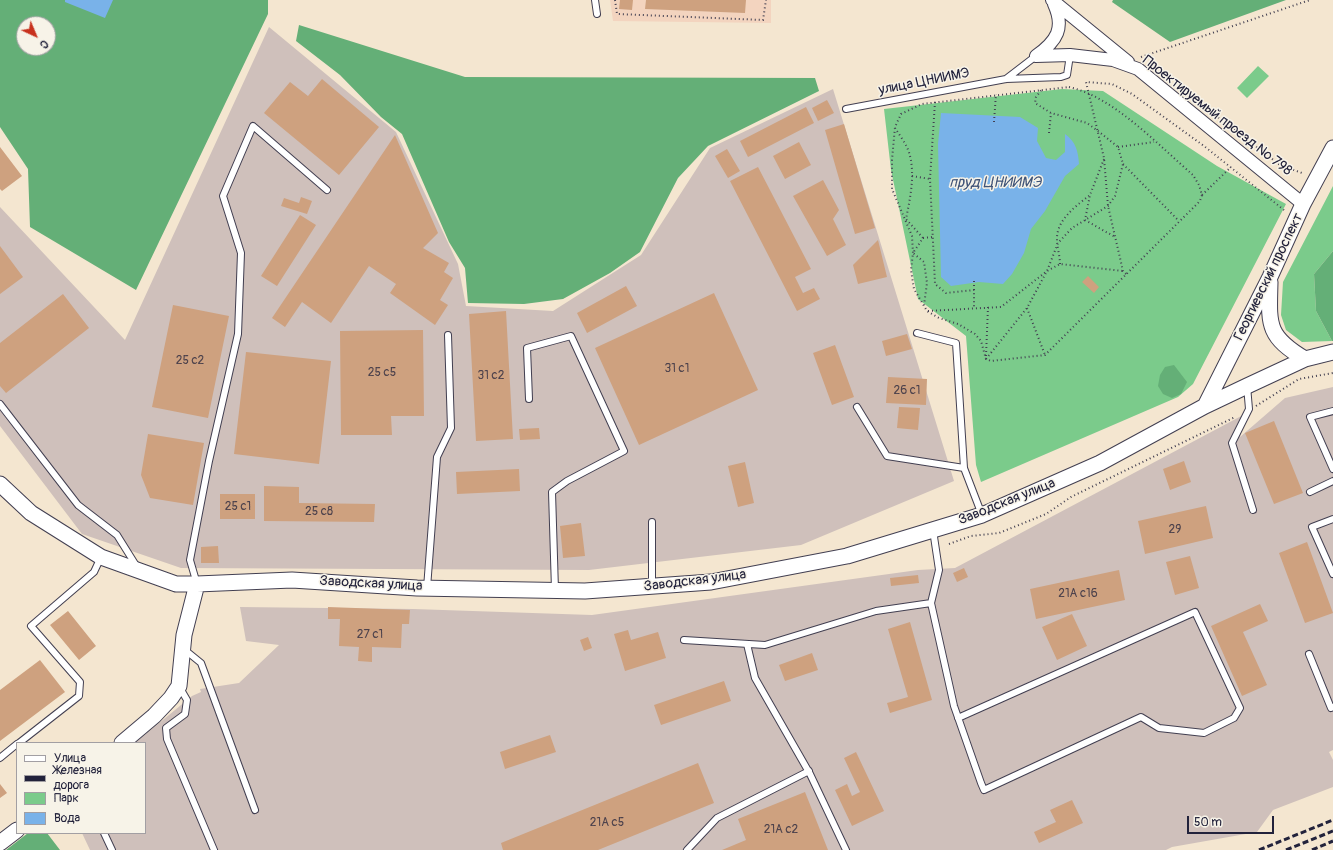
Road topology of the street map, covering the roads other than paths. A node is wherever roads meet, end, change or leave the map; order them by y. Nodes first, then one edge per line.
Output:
1 (596, 0) edge
2 (1052, 1) edge
3 (597, 14) dead end
4 (1070, 55) junction
5 (1036, 56) junction
6 (1138, 64) junction
7 (1006, 78) junction
8 (846, 109) dead end
9 (1333, 148) edge
10 (327, 190) dead end
11 (1303, 204) junction
12 (1270, 277) junction
13 (918, 333) dead end
14 (448, 335) dead end
15 (1333, 352) edge
16 (1305, 359) junction
17 (1247, 386) junction
18 (529, 399) dead end
19 (0, 404) edge
20 (1205, 406) junction
21 (857, 407) dead end
22 (1333, 411) edge
23 (964, 468) junction
24 (1333, 469) edge
25 (1333, 481) edge
26 (0, 484) edge
27 (1310, 492) dead end
28 (1252, 510) dead end
29 (982, 515) junction
30 (1333, 520) edge
31 (652, 522) dead end
32 (933, 530) junction
33 (101, 557) junction
34 (139, 572) junction
35 (1333, 574) edge
36 (197, 584) junction
37 (652, 587) junction
38 (427, 588) junction
39 (555, 590) junction
40 (931, 603) junction
41 (684, 640) dead end
42 (747, 644) junction
43 (183, 649) junction
44 (1309, 654) dead end
45 (179, 686) junction
46 (1332, 707) edge
47 (1333, 715) edge
48 (958, 718) junction
49 (21, 742) edge
50 (123, 742) edge
51 (16, 746) edge
52 (0, 758) edge
53 (809, 771) junction
54 (255, 810) dead end
55 (16, 831) edge
56 (104, 834) edge
57 (0, 843) edge
58 (112, 850) edge
59 (214, 850) edge
60 (687, 850) edge
61 (846, 850) edge

1 - 3 lane
2 - 5 street
2 - 6 street
4 - 5 street, Проектируемый проезд № 798
4 - 6 street, Проектируемый проезд № 798
4 - 7 lane, улица ЦНИИМЭ
5 - 7 lane, улица ЦНИИМЭ
6 - 11 street, Проектируемый проезд № 798
7 - 8 lane, улица ЦНИИМЭ
9 - 11 street, Георгиевский проспект
10 - 36 lane
11 - 12 street, Георгиевский проспект
12 - 16 street
12 - 20 street, Георгиевский проспект
13 - 23 lane
14 - 38 lane
15 - 16 street, Заводская улица
16 - 17 street, Заводская улица
17 - 20 street, Заводская улица
17 - 28 lane
18 - 39 lane
19 - 34 lane
20 - 29 street, Заводская улица
21 - 23 lane
22 - 24 lane
23 - 29 lane
25 - 27 lane
26 - 33 street, Заводская улица
29 - 32 street, Заводская улица
30 - 35 lane
31 - 37 lane
32 - 37 street, Заводская улица
32 - 40 lane
33 - 34 street, Заводская улица
33 - 49 lane
34 - 36 street, Заводская улица
36 - 38 street, Заводская улица
36 - 43 street
37 - 39 street, Заводская улица
38 - 39 street, Заводская улица
40 - 42 lane
40 - 48 lane
41 - 42 lane
42 - 53 lane
43 - 45 street
43 - 54 lane
44 - 46 lane
45 - 50 street
45 - 59 lane
46 - 47 lane
48 - 48 lane
51 - 52 lane
53 - 60 lane
53 - 61 lane
55 - 57 street
56 - 58 lane

